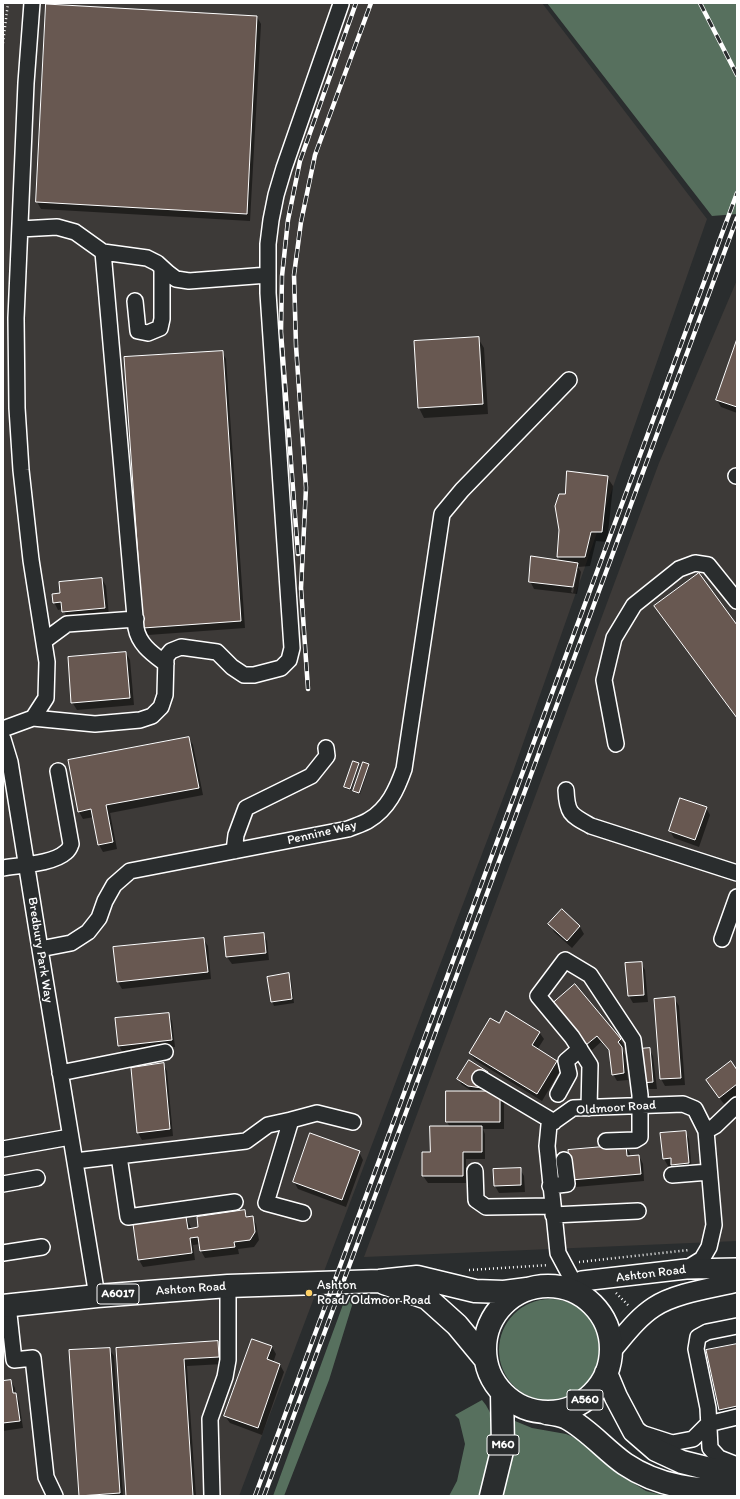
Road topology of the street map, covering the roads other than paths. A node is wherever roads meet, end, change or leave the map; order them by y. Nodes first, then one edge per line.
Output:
1 (341, 4) dead end
2 (33, 5) edge
3 (20, 229) junction
4 (102, 252) junction
5 (162, 268) junction
6 (268, 275) junction
7 (135, 301) dead end
8 (569, 380) dead end
9 (737, 601) edge
10 (136, 619) junction
11 (44, 641) junction
12 (166, 664) junction
13 (33, 718) junction
14 (3, 729) edge
15 (3, 739) edge
16 (616, 744) dead end
17 (326, 748) dead end
18 (58, 771) dead end
19 (566, 790) dead end
20 (234, 851) junction
21 (26, 864) junction
22 (3, 868) edge
23 (737, 874) edge
24 (737, 897) edge
25 (722, 939) dead end
26 (40, 948) junction
27 (580, 1049) junction
28 (165, 1052) dead end
29 (60, 1073) junction
30 (480, 1078) dead end
31 (558, 1094) dead end
32 (640, 1106) junction
33 (589, 1108) junction
34 (736, 1108) edge
35 (291, 1120) junction
36 (353, 1122) dead end
37 (554, 1122) junction
38 (706, 1131) junction
39 (70, 1137) junction
40 (606, 1141) dead end
41 (3, 1149) edge
42 (119, 1156) junction
43 (564, 1160) dead end
44 (75, 1161) junction
45 (475, 1171) dead end
46 (709, 1172) junction
47 (672, 1175) dead end
48 (37, 1178) dead end
49 (3, 1184) edge
50 (550, 1186) junction
51 (235, 1202) dead end
52 (553, 1210) junction
53 (638, 1211) dead end
54 (303, 1214) dead end
55 (42, 1247) dead end
56 (3, 1253) edge
57 (737, 1268) edge
58 (686, 1269) junction
59 (379, 1281) junction
60 (737, 1282) edge
61 (228, 1286) junction
62 (527, 1289) junction
63 (577, 1291) junction
64 (98, 1296) junction
65 (5, 1306) edge
66 (737, 1326) edge
67 (611, 1351) junction
68 (486, 1360) junction
69 (606, 1373) junction
70 (502, 1392) junction
71 (544, 1412) junction
72 (737, 1417) edge
73 (708, 1424) junction
74 (634, 1431) junction
75 (737, 1466) edge
76 (737, 1470) edge
77 (737, 1491) edge
78 (55, 1496) edge
79 (212, 1496) edge
80 (491, 1496) edge

1 - 6 street
2 - 3 street
3 - 4 street
3 - 11 street
4 - 5 street
4 - 10 street
5 - 6 street
5 - 7 street
6 - 12 street
8 - 20 street, Pennine Way
9 - 16 street
10 - 11 street
10 - 12 street
11 - 13 street
12 - 13 street
13 - 14 street
15 - 21 street, Bredbury Park Way
17 - 20 street
18 - 21 street
19 - 23 street
20 - 26 street, Pennine Way
21 - 22 street
21 - 26 street, Bredbury Park Way
24 - 25 street
26 - 29 street, Bredbury Park Way
27 - 31 street
27 - 32 street
27 - 33 street
28 - 29 street
29 - 39 street, Bredbury Park Way
30 - 37 street
32 - 33 street, Oldmoor Road
32 - 38 street, Oldmoor Road
32 - 40 street
33 - 37 street, Oldmoor Road
34 - 38 street
35 - 36 street
35 - 42 street
35 - 54 street
37 - 50 street
38 - 46 street, Oldmoor Road
39 - 41 street
39 - 44 street, Bredbury Park Way
42 - 44 street
42 - 51 street
43 - 50 street
44 - 64 street, Bredbury Park Way
45 - 52 street
46 - 47 street
46 - 58 street, Oldmoor Road
48 - 49 street
50 - 52 street
52 - 53 street
52 - 63 street
55 - 56 street
57 - 58 main road, Ashton Road / A560
58 - 63 main road, Ashton Road / A560
59 - 61 highway, Ashton Road / A6017
59 - 62 highway, Ashton Road / A6017
59 - 68 highway, Ashton Road / A6017
60 - 67 main road, Ashton Road / A560
61 - 64 highway, Ashton Road / A6017
61 - 79 street
62 - 63 highway, A560
62 - 68 highway, A560
63 - 67 highway, A560
64 - 65 highway, Ashton Road / A6017
65 - 78 street
66 - 73 street
67 - 69 highway, A560
68 - 70 highway, A560
69 - 71 highway, A560
69 - 74 highway, A560
70 - 71 highway, A560
70 - 80 highway, M60
71 - 77 highway, A560
72 - 73 street
73 - 74 street
73 - 75 street
74 - 76 highway, A560

